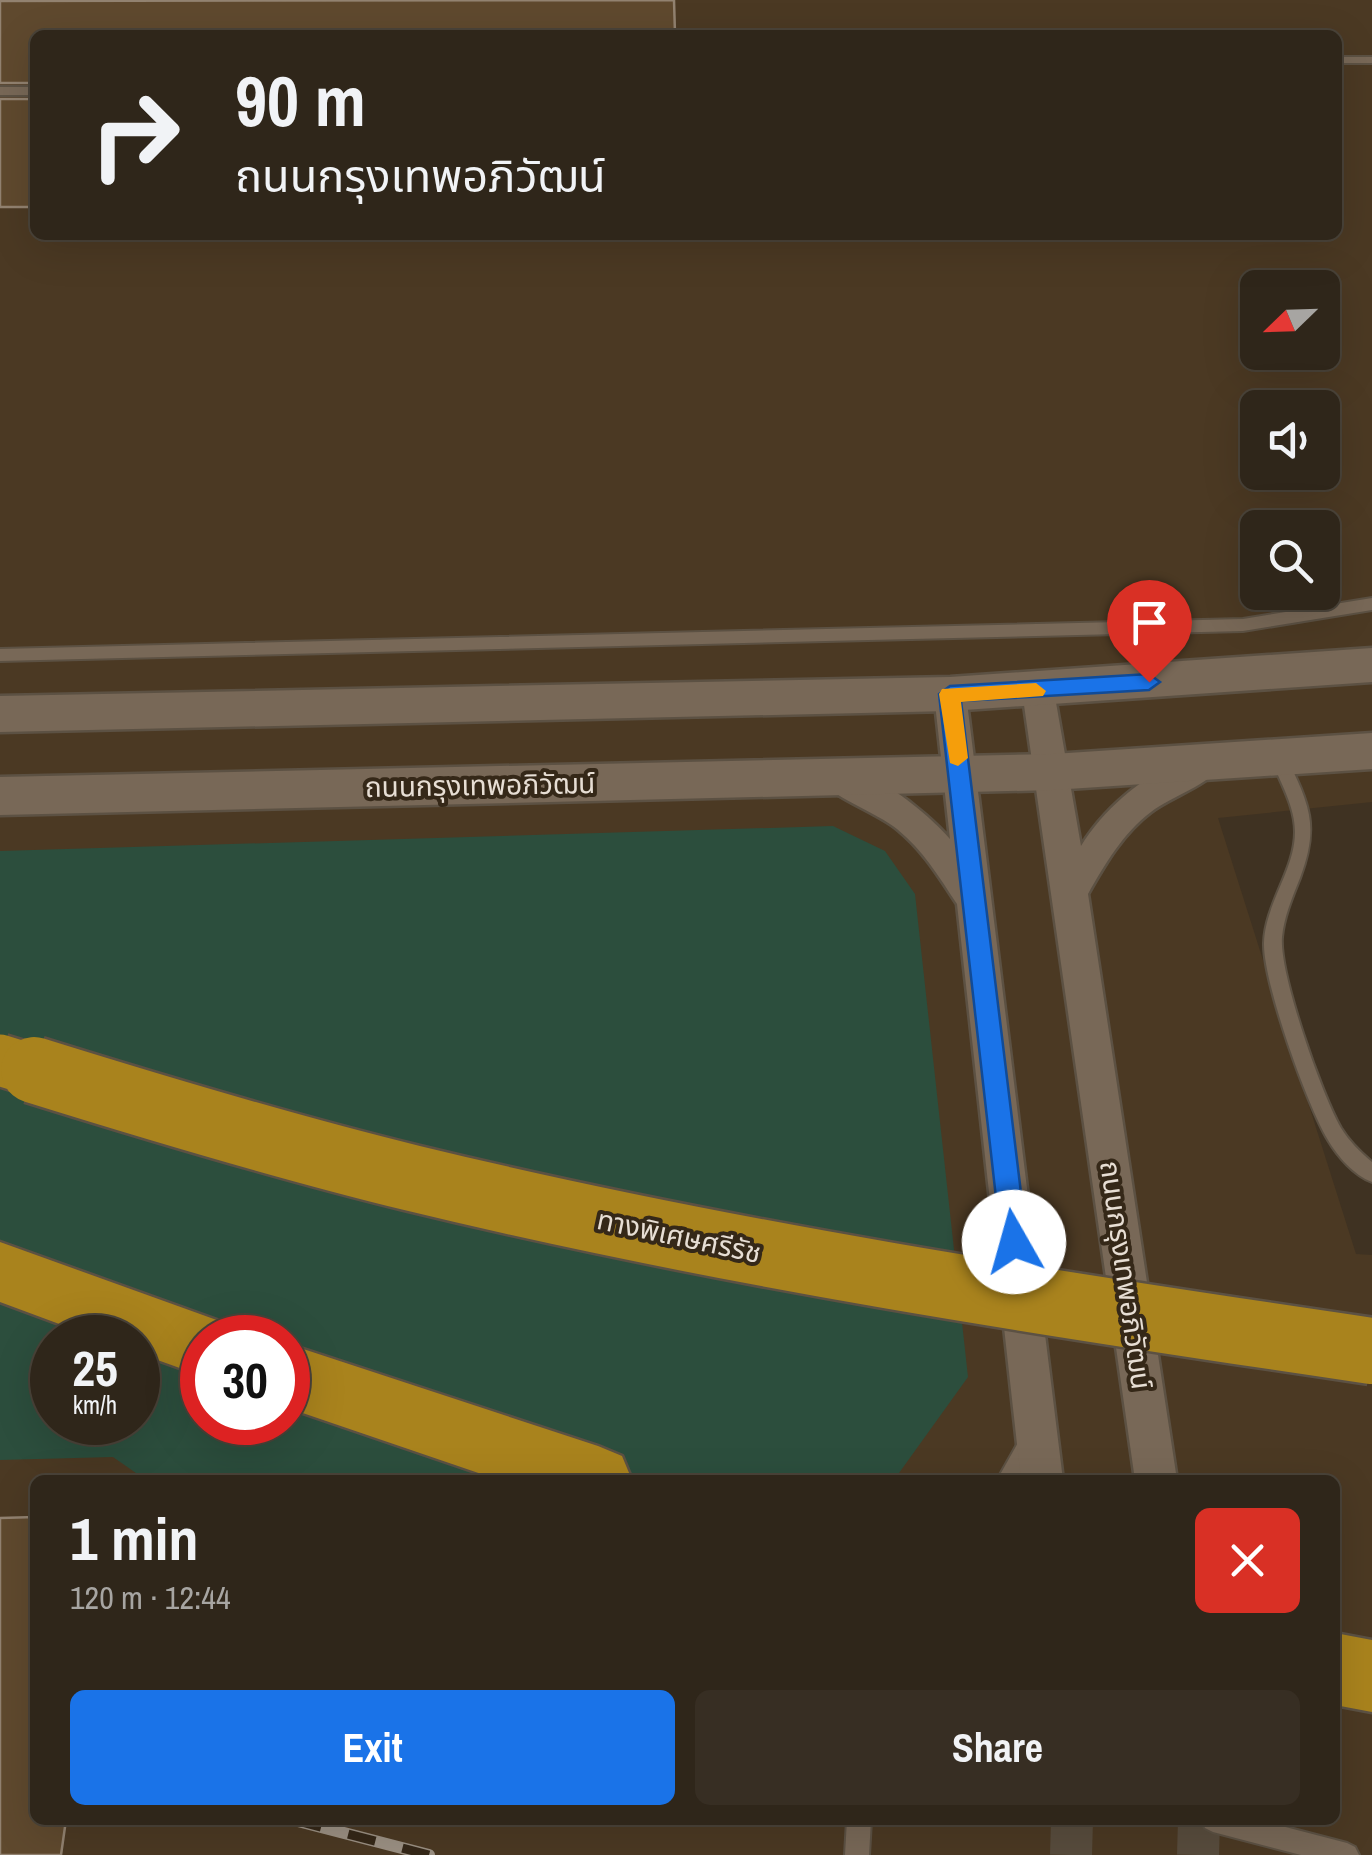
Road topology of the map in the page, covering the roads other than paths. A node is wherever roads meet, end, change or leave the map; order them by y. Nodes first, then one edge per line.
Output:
1 (1342, 60) edge
2 (1372, 60) edge
3 (0, 91) edge
4 (30, 91) edge
5 (1372, 604) edge
6 (0, 654) edge
7 (1372, 665) edge
8 (1038, 691) junction
9 (950, 694) junction
10 (0, 714) edge
11 (1372, 751) edge
12 (1279, 759) junction
13 (1206, 763) junction
14 (960, 772) junction
15 (1054, 772) junction
16 (834, 777) junction
17 (0, 796) edge
18 (1070, 894) junction
19 (975, 904) junction
20 (0, 1060) edge
21 (1372, 1173) edge
22 (0, 1272) edge
23 (180, 1337) edge
24 (1372, 1351) edge
25 (310, 1383) edge
26 (1036, 1430) junction
27 (583, 1475) edge
28 (1011, 1475) edge
29 (1041, 1475) edge
30 (1155, 1475) edge
31 (1340, 1670) edge
32 (1372, 1676) edge
33 (859, 1825) edge
34 (1232, 1825) edge
35 (857, 1855) edge
36 (1347, 1855) edge

1 - 2 lane
3 - 4 lane
5 - 6 lane
7 - 8 street
8 - 9 street
8 - 15 street, ถนนกรุงเทพอภิวัฒน์
9 - 10 street
9 - 14 street
11 - 12 street, ถนนกรุงเทพอภิวัฒน์
12 - 13 street, ถนนกรุงเทพอภิวัฒน์
12 - 21 lane
13 - 15 street, ถนนกรุงเทพอภิวัฒน์
13 - 18 street
14 - 15 street, ถนนกรุงเทพอภิวัฒน์
14 - 16 street, ถนนกรุงเทพอภิวัฒน์
14 - 19 street
15 - 18 street, ถนนกรุงเทพอภิวัฒน์
16 - 17 street, ถนนกรุงเทพอภิวัฒน์
16 - 19 street
18 - 30 street, ถนนกรุงเทพอภิวัฒน์
19 - 26 street
20 - 24 highway, ทางพิเศษศรีรัช, bridge
22 - 23 highway
25 - 27 highway
26 - 28 lane
26 - 29 street
31 - 32 highway
33 - 35 lane
34 - 36 lane

